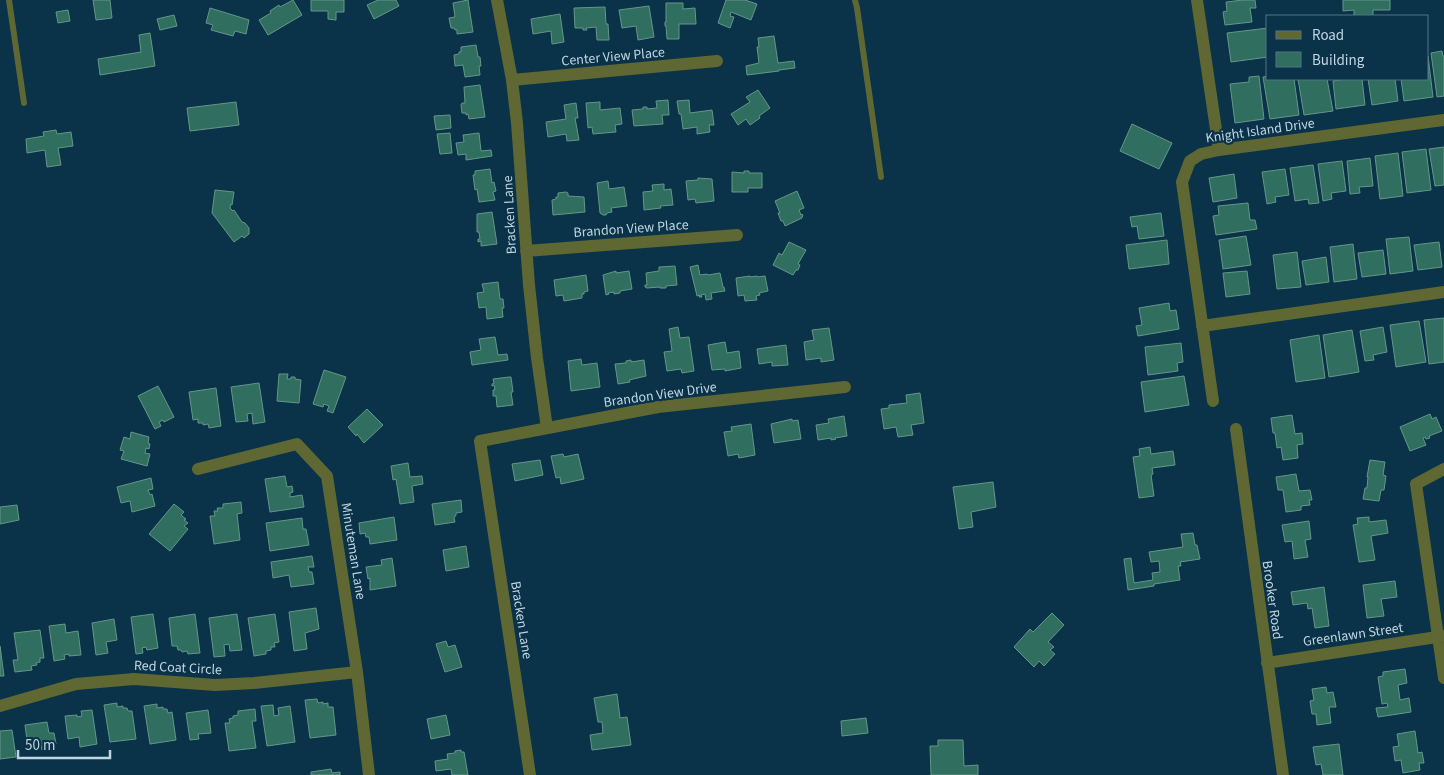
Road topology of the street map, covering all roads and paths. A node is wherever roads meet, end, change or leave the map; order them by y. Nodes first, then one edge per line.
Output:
1 (9, 0) edge
2 (497, 0) edge
3 (855, 0) edge
4 (1197, 0) edge
5 (717, 62) dead end
6 (512, 80) junction
7 (24, 103) dead end
8 (1444, 120) edge
9 (1219, 150) junction
10 (881, 177) dead end
11 (737, 235) dead end
12 (526, 251) junction
13 (1444, 292) edge
14 (1202, 326) junction
15 (845, 387) dead end
16 (1213, 401) dead end
17 (548, 428) junction
18 (1236, 429) dead end
19 (480, 441) joint
20 (198, 469) dead end
21 (1444, 469) edge
22 (1441, 637) edge
23 (1267, 662) junction
24 (357, 672) junction
25 (1444, 678) edge
26 (0, 706) edge
27 (369, 775) edge
28 (530, 775) edge
29 (1283, 775) edge

1 - 7 lane
2 - 6 street, Bracken Lane
3 - 10 lane
4 - 9 street
5 - 6 street, Center View Place
6 - 12 street, Bracken Lane
8 - 9 street, Knight Island Drive
9 - 14 street, Knight Island Drive
11 - 12 street, Brandon View Place
12 - 17 street, Bracken Lane
13 - 14 street
14 - 16 street, Knight Island Drive
15 - 17 street, Brandon View Drive
17 - 19 street, Brandon View Drive
18 - 23 street, Brooker Road
19 - 28 street, Bracken Lane
20 - 24 street, Minuteman Lane
21 - 22 street
22 - 23 street, Greenlawn Street
22 - 25 street
23 - 29 street, Brooker Road
24 - 26 street, Red Coat Circle
24 - 27 street, Minuteman Lane

